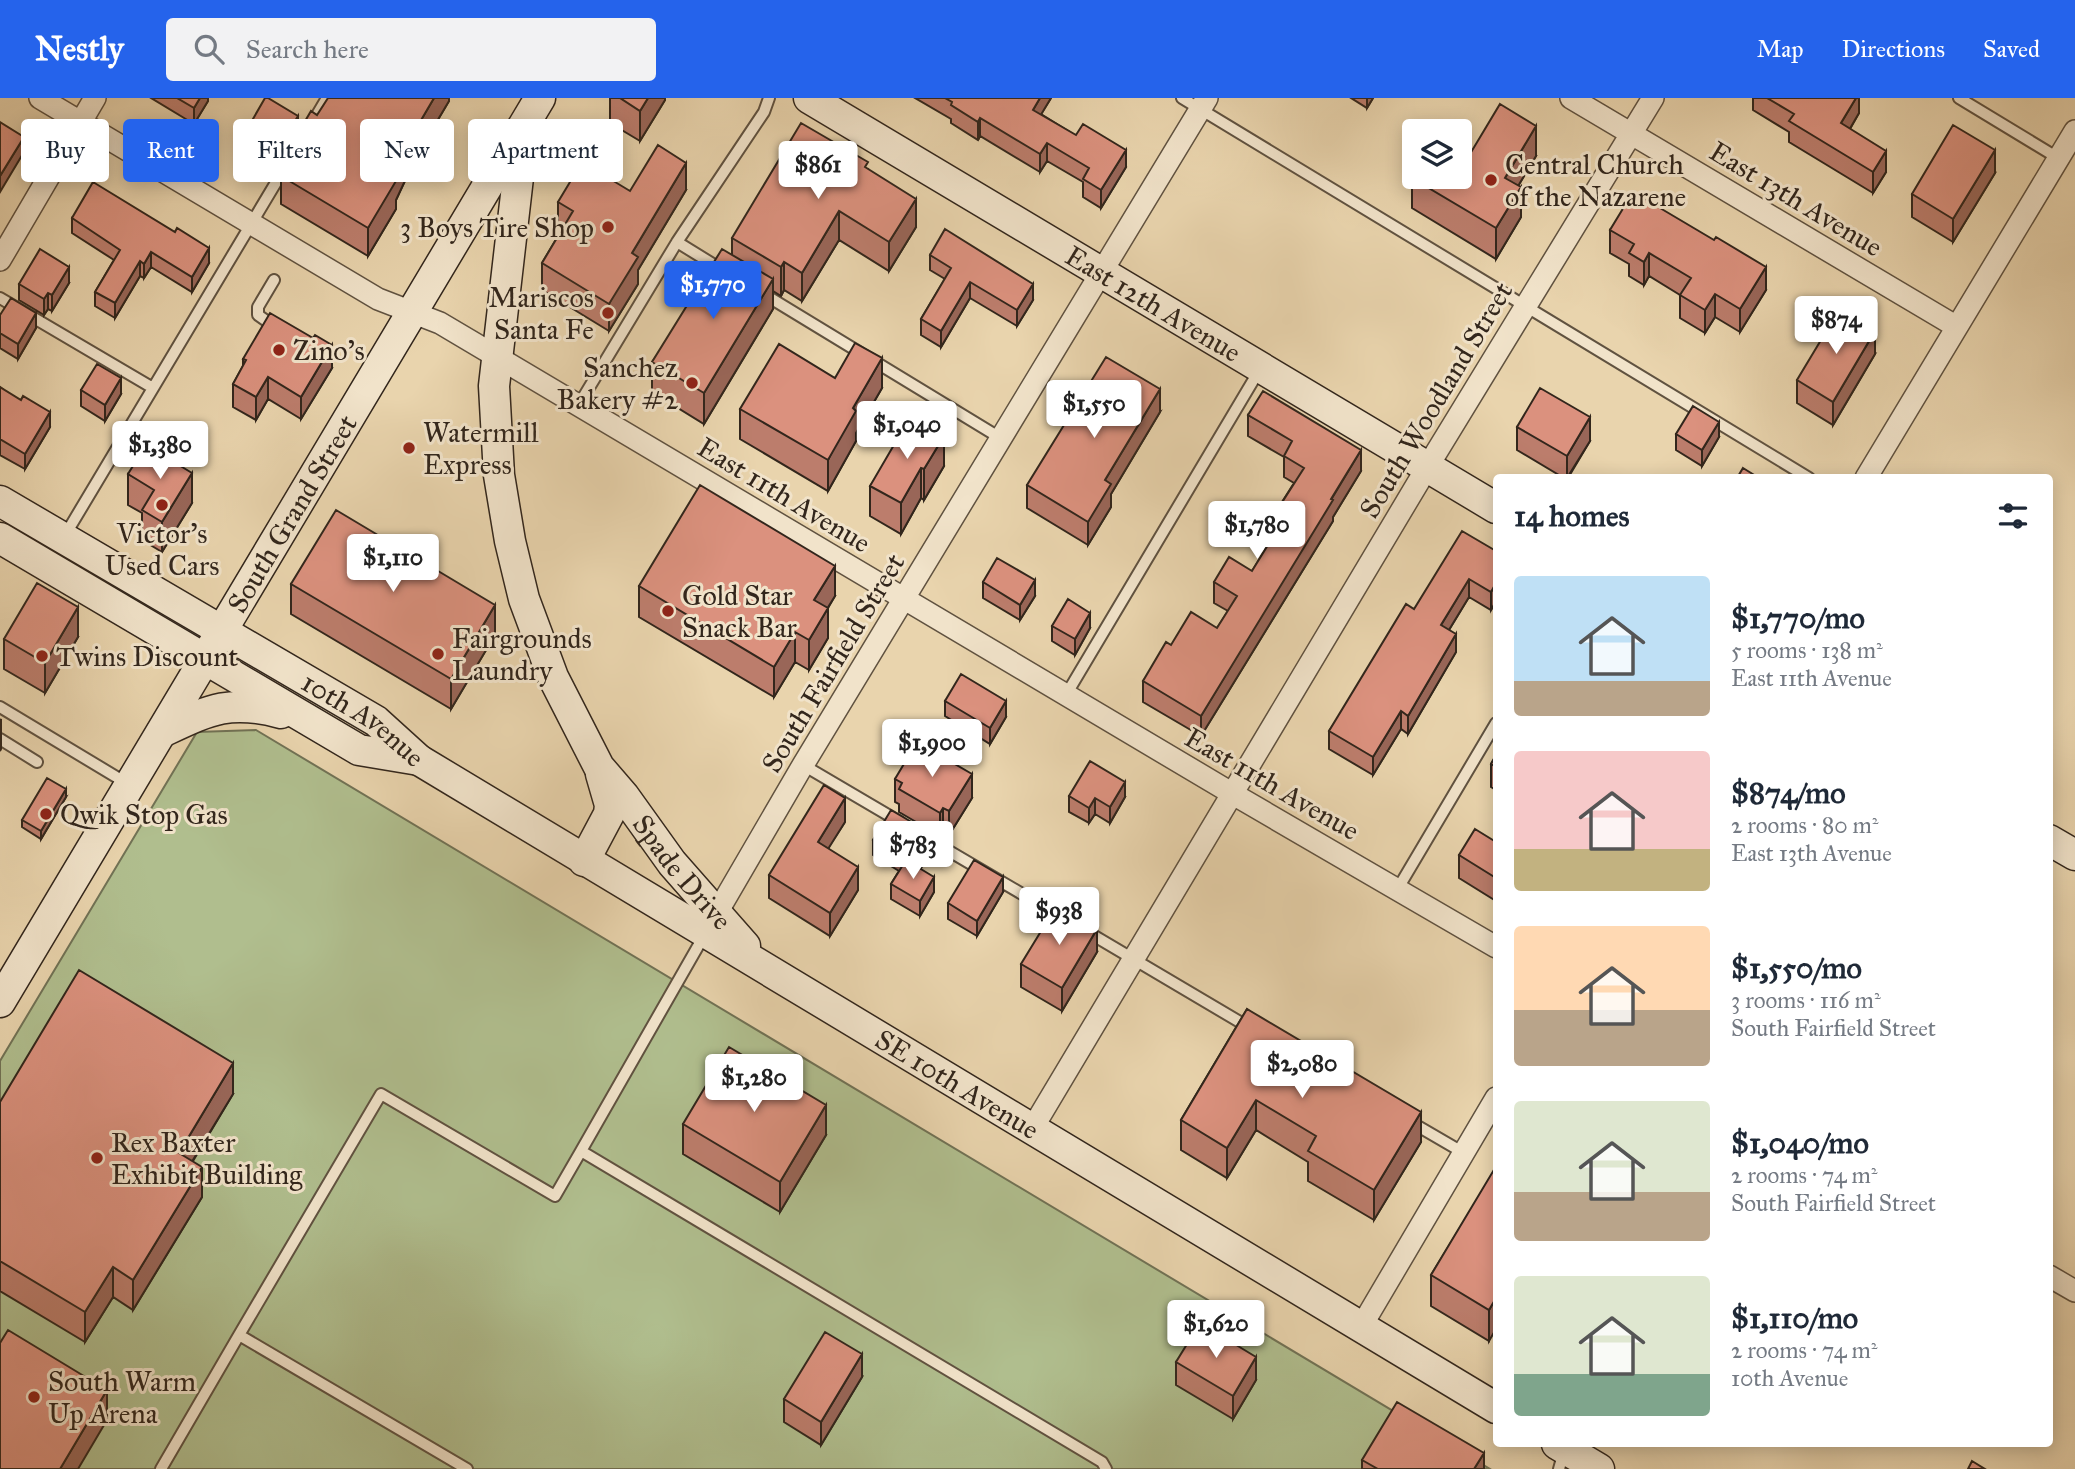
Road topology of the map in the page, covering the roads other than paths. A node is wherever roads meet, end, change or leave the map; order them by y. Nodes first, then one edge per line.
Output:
1 (40, 98) edge
2 (95, 98) edge
3 (327, 98) edge
4 (769, 98) edge
5 (809, 98) edge
6 (1182, 98) edge
7 (1571, 98) edge
8 (1653, 98) edge
9 (1959, 98) edge
10 (1204, 104) edge
11 (532, 111) edge
12 (76, 119) edge
13 (83, 119) edge
14 (315, 119) edge
15 (2075, 131) edge
16 (1631, 134) junction
17 (109, 139) edge
18 (2058, 158) junction
19 (46, 182) edge
20 (277, 182) edge
21 (251, 224) junction
22 (677, 242) junction
23 (0, 260) edge
24 (1103, 272) junction
25 (734, 277) edge
26 (274, 280) dead end
27 (756, 290) edge
28 (0, 298) edge
29 (1527, 305) junction
30 (412, 312) junction
31 (1957, 327) junction
32 (287, 334) edge
33 (496, 356) junction
34 (1262, 367) junction
35 (153, 388) junction
36 (578, 405) junction
37 (1002, 439) junction
38 (1428, 467) junction
39 (1802, 474) edge
40 (1868, 474) edge
41 (0, 500) edge
42 (1493, 506) edge
43 (64, 537) junction
44 (0, 538) edge
45 (905, 600) junction
46 (223, 631) junction
47 (206, 661) junction
48 (1066, 695) junction
49 (0, 707) edge
50 (309, 720) junction
51 (1493, 728) edge
52 (162, 732) junction
53 (0, 739) edge
54 (419, 760) junction
55 (37, 762) dead end
56 (803, 765) junction
57 (599, 767) junction
58 (130, 785) junction
59 (1233, 794) junction
60 (2053, 842) edge
61 (2075, 855) edge
62 (584, 860) junction
63 (1397, 890) junction
64 (710, 925) junction
65 (1493, 945) edge
66 (1133, 959) junction
67 (769, 972) joint
68 (0, 1002) edge
69 (1263, 1035) edge
70 (1493, 1103) edge
71 (1393, 1112) edge
72 (1032, 1129) junction
73 (581, 1151) junction
74 (1464, 1153) junction
75 (2053, 1278) edge
76 (2075, 1291) edge
77 (1361, 1327) junction
78 (239, 1335) junction
79 (1493, 1406) edge
80 (1560, 1454) edge
81 (161, 1469) edge
82 (467, 1469) edge
83 (1107, 1469) edge
84 (1599, 1469) edge

1 - 12 street, East 11th Avenue
2 - 13 street
3 - 14 lane
4 - 22 lane
5 - 24 main road, East 12th Avenue
6 - 10 lane
7 - 16 street, East 13th Avenue
8 - 16 street, South Woodland Street
9 - 18 lane
10 - 24 street, South Fairfield Street
10 - 29 lane
11 - 30 main road, South Grand Street
11 - 33 main road, Spade Drive
15 - 18 street
16 - 29 street, South Woodland Street
16 - 31 street, East 13th Avenue
17 - 21 street, East 11th Avenue
18 - 31 street
19 - 23 street
20 - 21 lane
21 - 30 street, East 11th Avenue
21 - 35 lane
22 - 25 lane
22 - 36 lane
24 - 34 main road, East 12th Avenue
24 - 37 street, South Fairfield Street
26 - 32 lane
27 - 37 lane
28 - 35 lane
29 - 38 street, South Woodland Street
29 - 39 lane
30 - 33 street, East 11th Avenue
30 - 46 main road, South Grand Street
31 - 40 street
33 - 36 street, East 11th Avenue
33 - 57 main road, Spade Drive
34 - 38 main road, East 12th Avenue
34 - 48 lane
35 - 43 lane
36 - 45 street, East 11th Avenue
37 - 45 street, South Fairfield Street
38 - 42 main road, East 12th Avenue
38 - 59 street, South Woodland Street
41 - 43 main road, 10th Avenue
43 - 46 main road, 10th Avenue
44 - 47 main road, 10th Avenue
45 - 48 street, East 11th Avenue
45 - 56 street, South Fairfield Street
46 - 47 main road, South Grand Street
46 - 54 main road, 10th Avenue
47 - 50 main road, 10th Avenue
47 - 52 main road, South Grand Street
48 - 59 street, East 11th Avenue
49 - 58 lane
50 - 52 main road
50 - 54 main road, 10th Avenue
51 - 63 lane
52 - 58 main road, South Grand Street
53 - 55 lane
54 - 62 main road
56 - 64 street, South Fairfield Street
56 - 66 lane
57 - 62 main road, Spade Drive
57 - 64 main road, Spade Drive
58 - 68 main road, South Grand Street
59 - 63 street, East 11th Avenue
59 - 66 street, South Woodland Street
60 - 61 main road
62 - 64 main road
63 - 65 street, East 11th Avenue
64 - 67 main road, Spade Drive
64 - 73 lane
66 - 69 lane
66 - 72 street, South Woodland Street
67 - 72 main road, SE 10th Avenue
70 - 74 street
71 - 74 lane
72 - 77 main road, SE 10th Avenue
73 - 78 lane
73 - 83 lane
74 - 77 street
75 - 76 street
77 - 79 main road, SE 10th Avenue
78 - 81 lane
78 - 82 lane
80 - 84 main road

